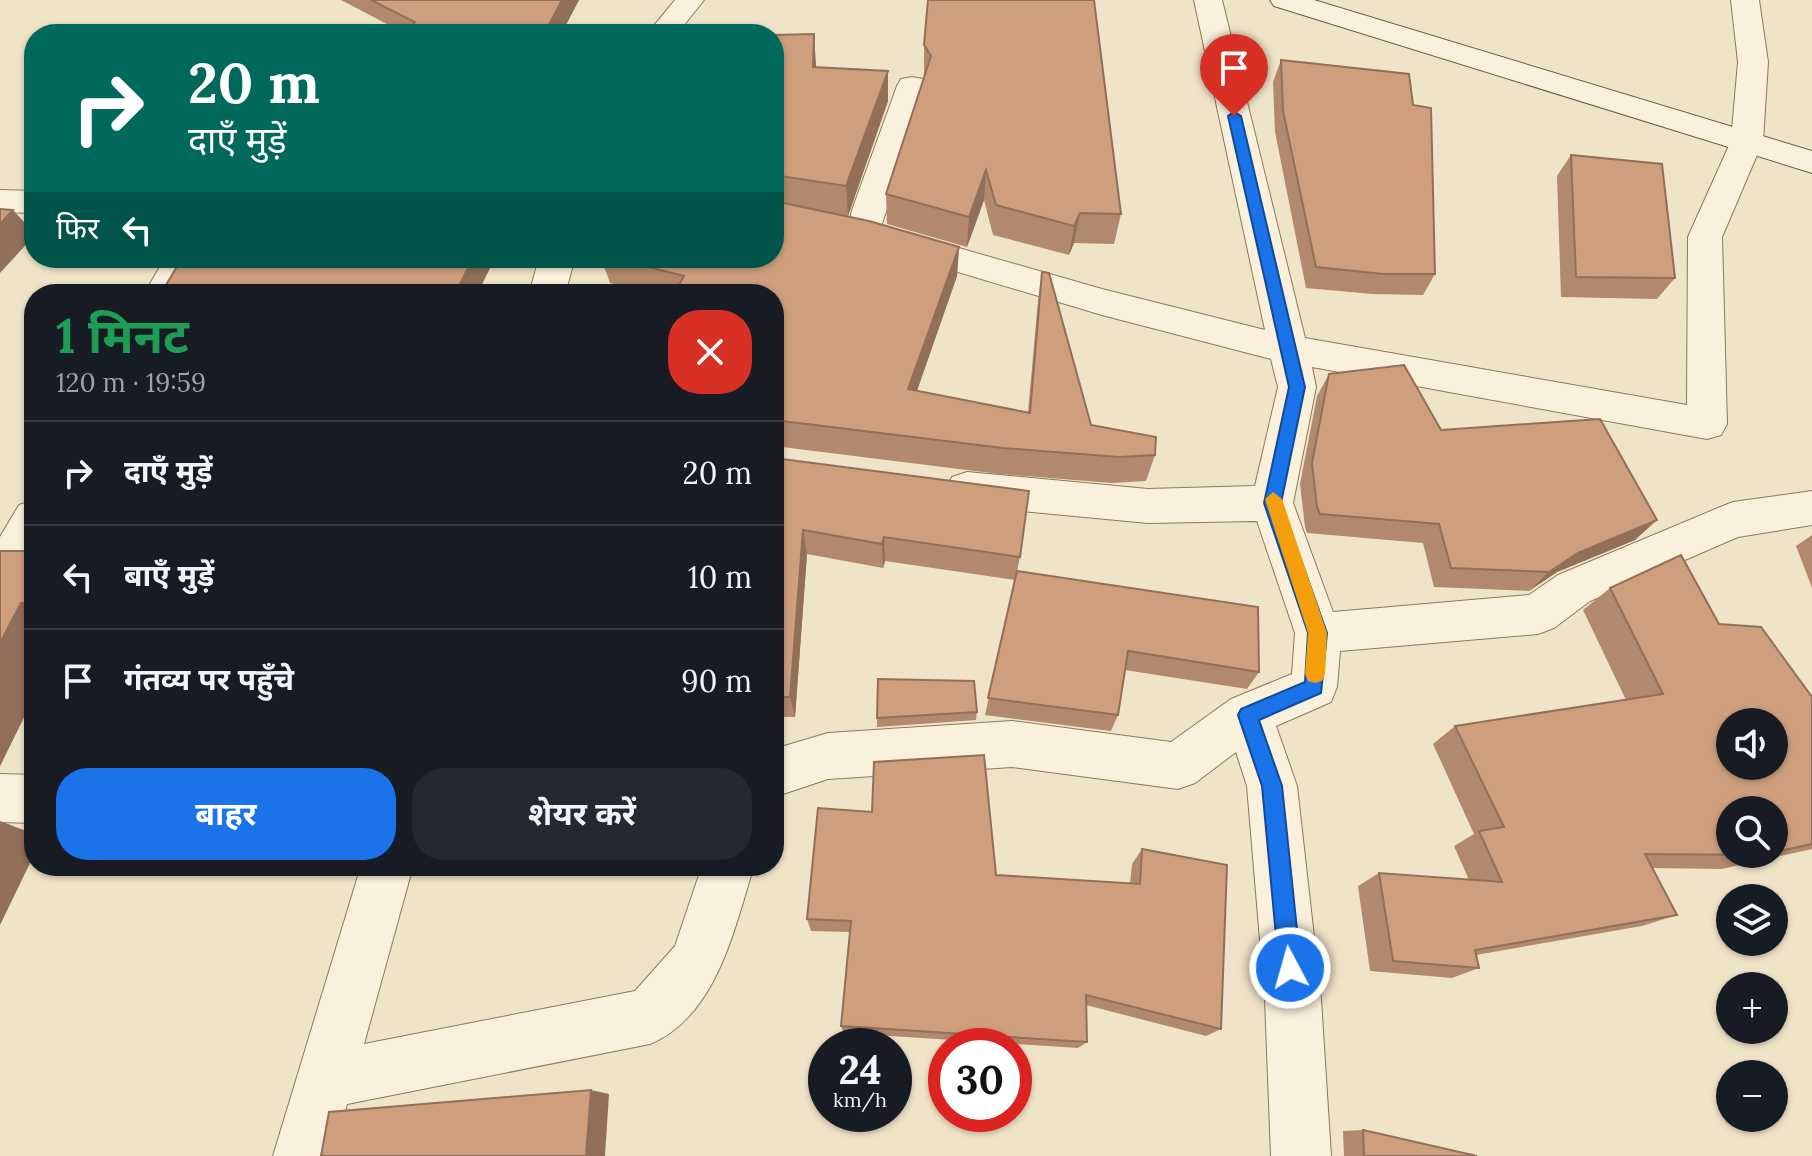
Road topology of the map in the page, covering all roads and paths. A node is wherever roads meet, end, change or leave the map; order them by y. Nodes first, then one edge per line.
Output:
1 (690, 0) edge
2 (1208, 0) edge
3 (1284, 0) edge
4 (1745, 0) edge
5 (670, 24) edge
6 (912, 86) dead end
7 (1747, 141) junction
8 (1812, 162) edge
9 (0, 201) edge
10 (24, 202) edge
11 (1287, 349) junction
12 (924, 484) edge
13 (1272, 503) junction
14 (1812, 508) edge
15 (24, 534) edge
16 (0, 576) edge
17 (1318, 633) junction
18 (1248, 715) junction
19 (784, 770) edge
20 (0, 798) edge
21 (24, 799) edge
22 (384, 876) edge
23 (725, 876) edge
24 (325, 1080) junction
25 (303, 1156) edge
26 (1301, 1156) edge

1 - 5 street
2 - 11 street
3 - 7 street
4 - 7 street
6 - 11 street
7 - 8 street
7 - 11 street
9 - 10 street
11 - 13 street
12 - 13 street
13 - 17 street
14 - 17 street
15 - 16 street
17 - 18 street
18 - 19 street
18 - 26 street
20 - 21 street
22 - 24 street
23 - 24 street
24 - 25 street

